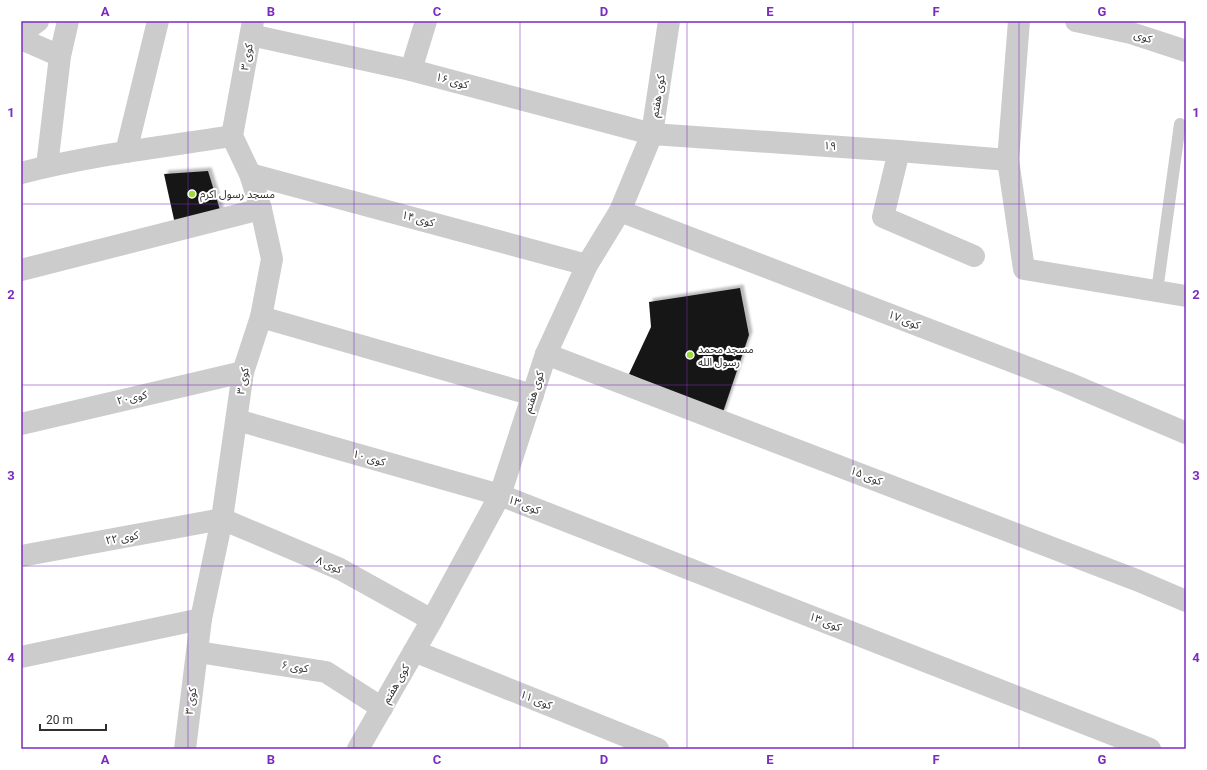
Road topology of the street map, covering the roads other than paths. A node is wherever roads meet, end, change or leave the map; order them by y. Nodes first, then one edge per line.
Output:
1 (38, 21) edge
2 (68, 21) edge
3 (158, 21) edge
4 (426, 21) edge
5 (669, 21) edge
6 (1020, 21) edge
7 (1076, 21) edge
8 (252, 28) edge
9 (21, 34) edge
10 (21, 39) edge
11 (1186, 51) edge
12 (60, 56) junction
13 (411, 70) junction
14 (1180, 124) dead end
15 (652, 134) junction
16 (232, 136) junction
17 (900, 150) junction
18 (126, 152) junction
19 (1008, 160) junction
20 (47, 166) junction
21 (21, 173) edge
22 (250, 174) junction
23 (262, 209) junction
24 (620, 211) junction
25 (974, 256) dead end
26 (586, 265) junction
27 (21, 270) edge
28 (1157, 291) junction
29 (1186, 296) edge
30 (261, 317) junction
31 (546, 354) junction
32 (243, 372) junction
33 (532, 395) junction
34 (237, 420) junction
35 (21, 424) edge
36 (1186, 433) edge
37 (500, 496) junction
38 (222, 519) junction
39 (21, 556) edge
40 (1186, 601) edge
41 (201, 619) junction
42 (432, 620) junction
43 (414, 651) junction
44 (198, 652) junction
45 (21, 657) edge
46 (382, 708) junction
47 (185, 749) edge
48 (358, 749) edge
49 (658, 749) edge
50 (1150, 749) edge

1 - 9 street
2 - 12 street
3 - 18 street
4 - 13 street
5 - 15 street, کوی هفتم
6 - 19 street
7 - 11 street, کوی
8 - 13 street, کوی ۱۶
8 - 16 street, کوی ۳
10 - 12 street
12 - 20 street
13 - 15 street, کوی ۱۶
14 - 28 lane
15 - 17 street, ۱۹
15 - 24 street, کوی هفتم
16 - 18 street
16 - 22 street, کوی ۳
17 - 19 street, ۱۹
17 - 25 street
18 - 20 street
19 - 28 street
20 - 21 street
22 - 23 street, کوی ۳
22 - 26 street, کوی ۱۴
23 - 27 street
23 - 30 street, کوی ۳
24 - 26 street, کوی هفتم
24 - 36 street, کوی ۱۷
26 - 31 street, کوی هفتم
28 - 29 street
30 - 32 street, کوی ۳
30 - 33 street
31 - 33 street, کوی هفتم
31 - 40 street, کوی ۱۵
32 - 34 street, کوی ۳
32 - 35 street, کوی۲۰
33 - 37 street, کوی هفتم
34 - 37 street, کوی ۱۰
34 - 38 street, کوی ۳
37 - 42 street, کوی هفتم
37 - 50 street, کوی ۱۳
38 - 39 street, کوی ۲۲
38 - 41 street, کوی ۳
38 - 42 street, کوی ۸
41 - 44 street, کوی ۳
41 - 45 street
42 - 43 street, کوی هفتم
43 - 46 street, کوی هفتم
43 - 49 street, کوی ۱۱
44 - 46 street, کوی ۶
44 - 47 street, کوی ۳
46 - 48 street, کوی هفتم

